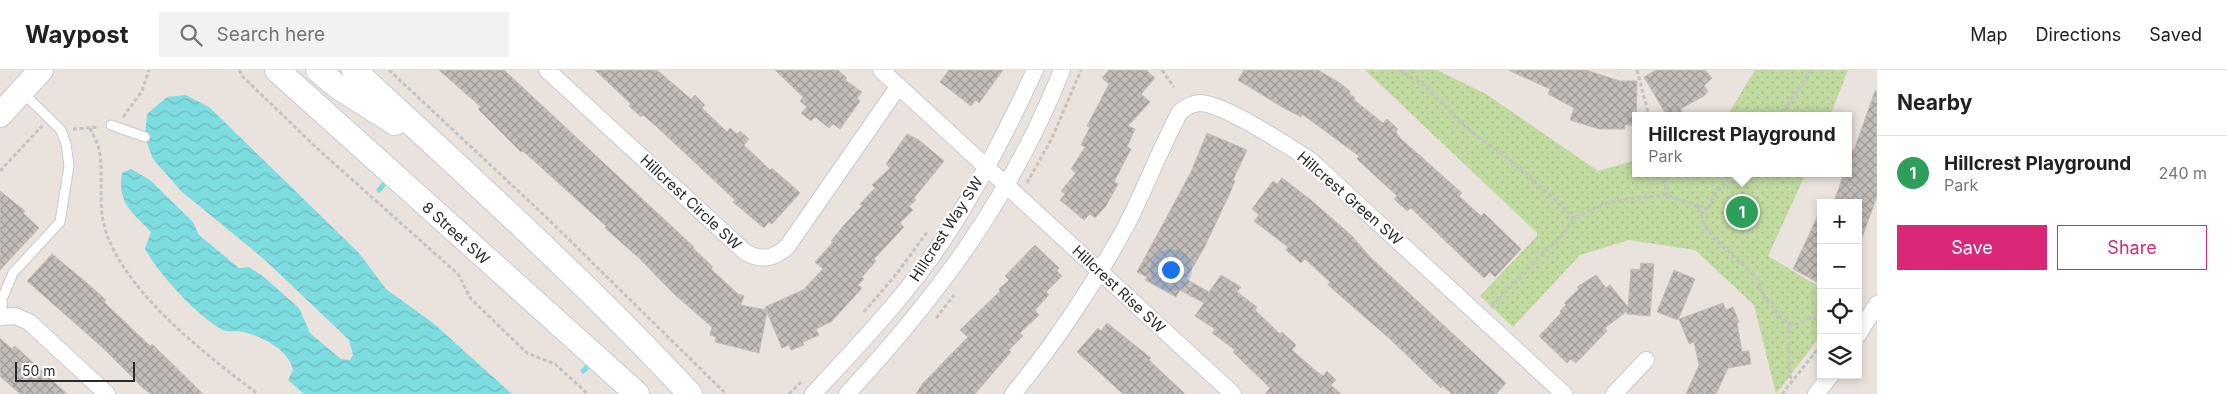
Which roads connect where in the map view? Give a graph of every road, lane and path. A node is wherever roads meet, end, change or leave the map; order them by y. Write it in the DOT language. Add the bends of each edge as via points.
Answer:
graph roads {
  1 [pos="239,70"];
  2 [pos="276,70"];
  3 [pos="318,70"];
  4 [pos="354,70"];
  5 [pos="547,70"];
  6 [pos="881,70"];
  7 [pos="1035,70"];
  8 [pos="1062,70"];
  9 [pos="1162,70"];
  10 [pos="1399,70"];
  11 [pos="1637,70"];
  12 [pos="1811,70"];
  13 [pos="28,80"];
  14 [pos="898,86"];
  15 [pos="1174,87"];
  16 [pos="1648,112"];
  17 [pos="1783,112"];
  18 [pos="0,115"];
  19 [pos="49,119"];
  20 [pos="111,124"];
  21 [pos="90,128"];
  22 [pos="144,137"];
  23 [pos="443,153"];
  24 [pos="986,166"];
  25 [pos="0,172"];
  26 [pos="1664,177"];
  27 [pos="1753,177"];
  28 [pos="1006,184"];
  29 [pos="1667,195"];
  30 [pos="1697,206"];
  31 [pos="1574,218"];
  32 [pos="932,224"];
  33 [pos="1100,271"];
  34 [pos="1877,304"];
  35 [pos="1490,308"];
  36 [pos="1,316"];
  37 [pos="860,317"];
  38 [pos="1817,319"];
  39 [pos="1789,323"];
  40 [pos="1859,334"];
  41 [pos="1817,350"];
  42 [pos="651,352"];
  43 [pos="1646,360"];
  44 [pos="1828,379"];
  45 [pos="803,380"];
  46 [pos="1791,382"];
  47 [pos="107,394"];
  48 [pos="258,394"];
  49 [pos="588,394"];
  50 [pos="637,394"];
  51 [pos="690,394"];
  52 [pos="703,394"];
  53 [pos="789,394"];
  54 [pos="813,394"];
  55 [pos="847,394"];
  56 [pos="1013,394"];
  57 [pos="1233,394"];
  58 [pos="1564,394"];
  59 [pos="1614,394"];
  60 [pos="1782,394"];
  61 [pos="1816,394"];
  1 -- 49 [label="path" via="320,151 458,274 471,299 528,353 555,364"];
  2 -- 50 [label="main road, 8 Street SW"];
  3 -- 23 [label="main road" via="338,87"];
  4 -- 23 [label="main road"];
  5 -- 14 [label="street, Hillcrest Circle SW" via="745,252 757,258 775,256 787,247"];
  6 -- 14 [label="street, Hillcrest Rise SW"];
  7 -- 24 [label="street, Hillcrest Way SW"];
  8 -- 28 [label="street, Hillcrest Way SW"];
  9 -- 15 [label="path"];
  10 -- 31 [label="path" via="1424,85 1465,127 1517,165"];
  11 -- 16 [label="path"];
  12 -- 17 [label="path"];
  13 -- 18 [label="main road"];
  13 -- 19 [label="lane"];
  14 -- 24 [label="street, Hillcrest Rise SW"];
  19 -- 25 [label="path"];
  19 -- 36 [label="lane" via="61,130 69,166 60,222 12,273 2,298"];
  20 -- 22 [label="lane"];
  21 -- 48 [label="path" via="99,147 104,223 110,244 122,265 141,293"];
  23 -- 42 [label="main road"];
  24 -- 28 [label="street, Hillcrest Rise SW"];
  24 -- 54 [label="street, Hillcrest Way SW" via="930,258 869,334"];
  26 -- 29 [label="path"];
  27 -- 30 [label="path" via="1721,186 1708,210"];
  28 -- 33 [label="street, Hillcrest Rise SW"];
  28 -- 55 [label="street, Hillcrest Way SW" via="954,268 896,341"];
  29 -- 30 [label="path"];
  29 -- 31 [label="path" via="1601,205"];
  30 -- 39 [label="path" via="1706,228 1758,279 1761,292 1781,318"];
  31 -- 35 [label="path" via="1562,235"];
  32 -- 37 [label="path"];
  33 -- 56 [label="street, Hillcrest Green SW"];
  33 -- 57 [label="street, Hillcrest Rise SW"];
  33 -- 58 [label="street, Hillcrest Green SW" via="1146,187 1180,112 1200,103 1216,106 1282,141 1310,160"];
  34 -- 40 [label="street"];
  36 -- 47 [label="street" via="16,316 29,322"];
  38 -- 39 [label="path" via="1811,317 1795,324"];
  39 -- 46 [label="path"];
  41 -- 46 [label="path"];
  42 -- 51 [label="main road"];
  42 -- 52 [label="main road"];
  43 -- 59 [label="street"];
  44 -- 61 [label="street"];
  45 -- 53 [label="path"];
  46 -- 60 [label="path"];
}
